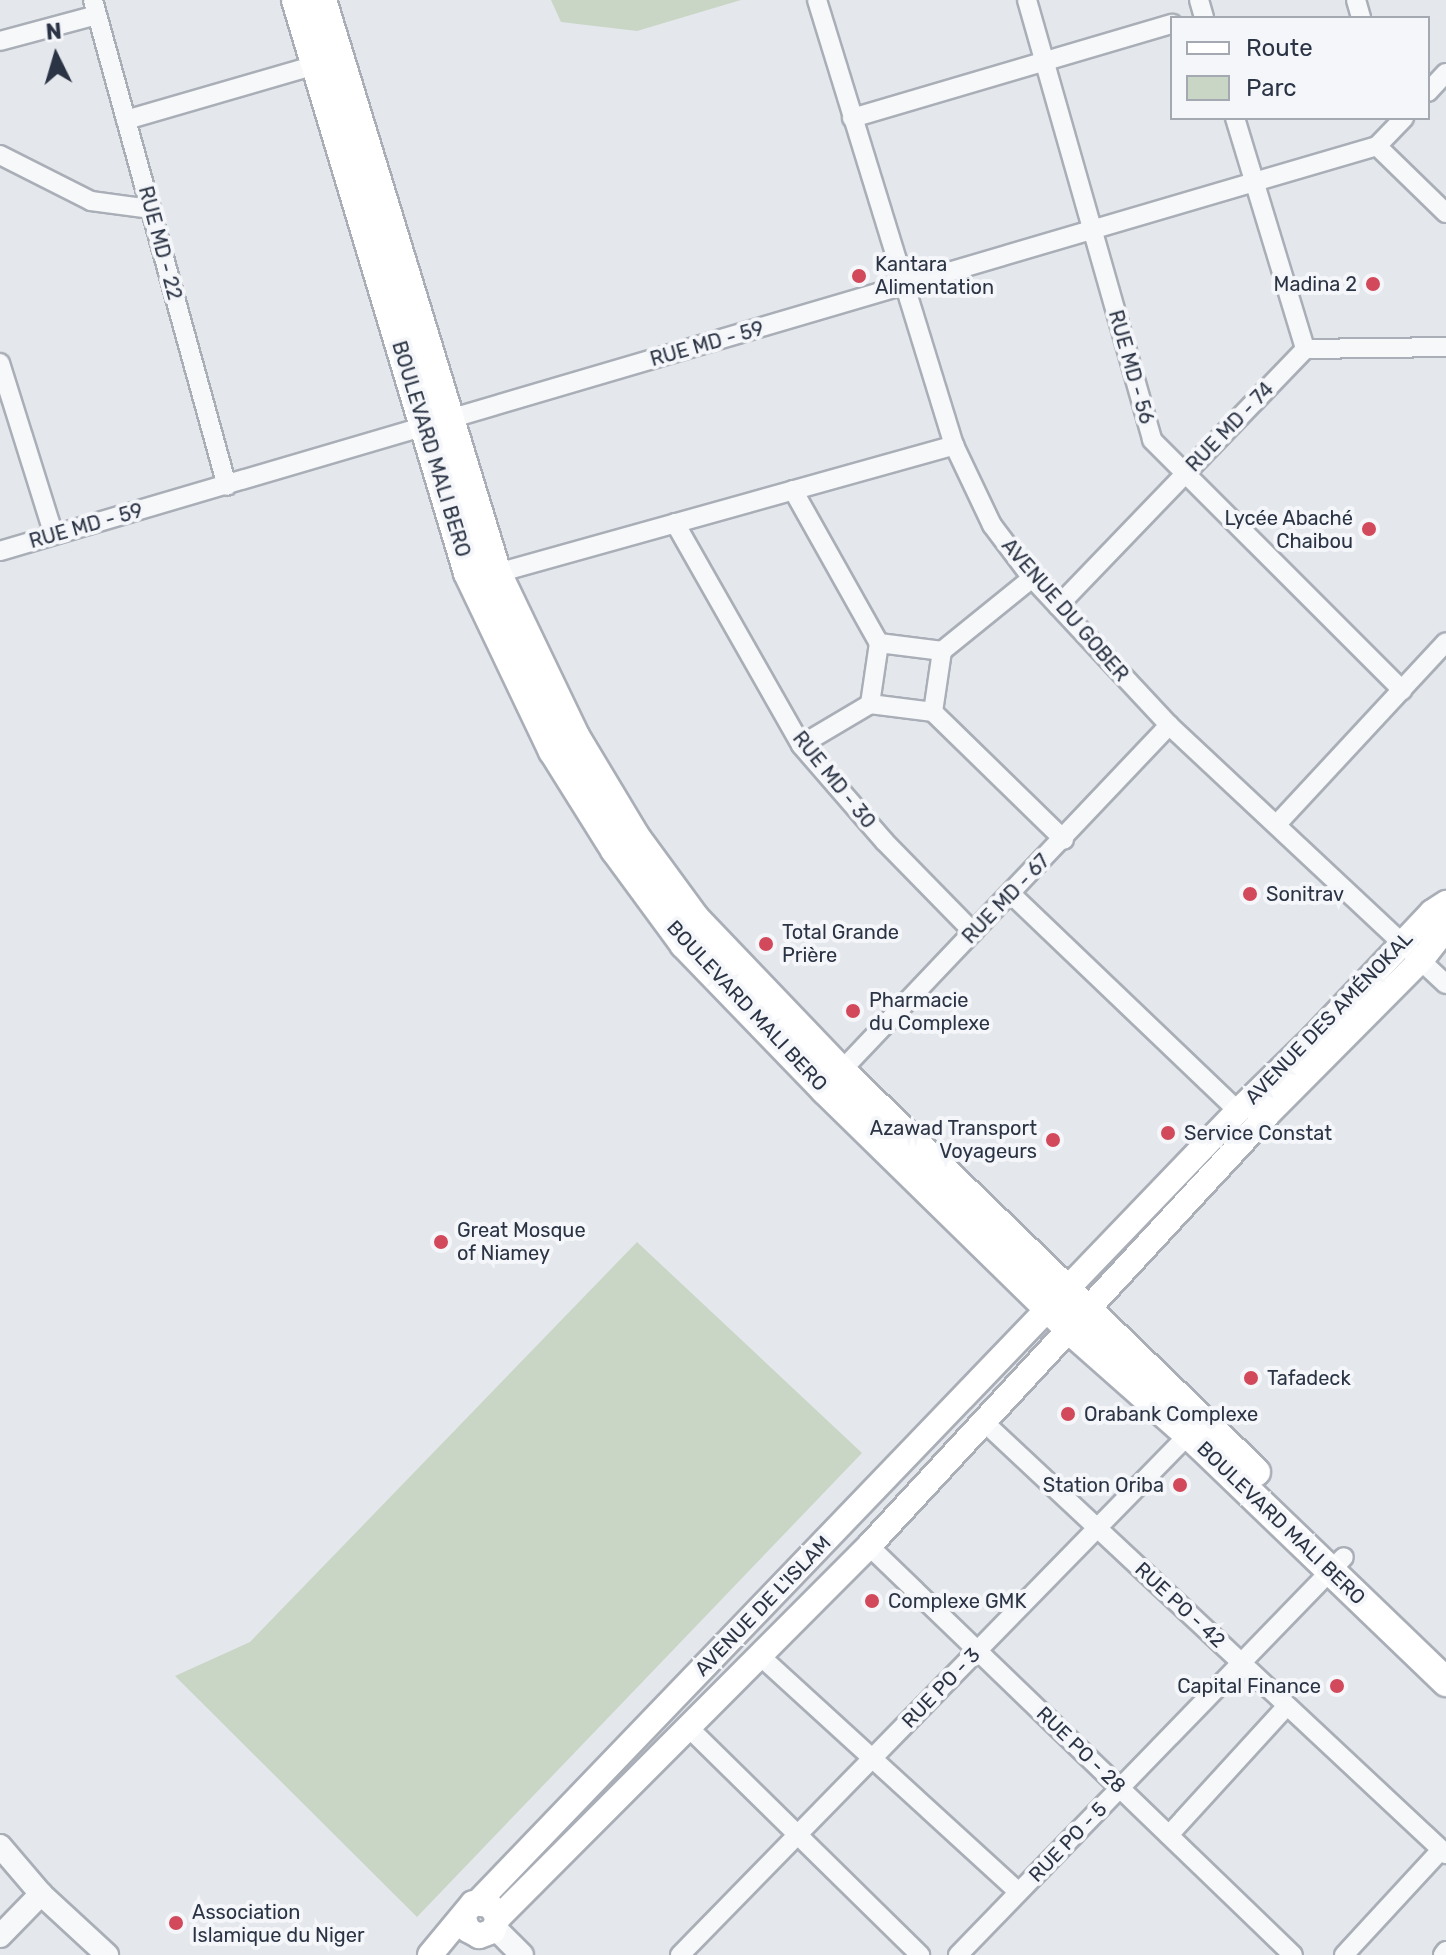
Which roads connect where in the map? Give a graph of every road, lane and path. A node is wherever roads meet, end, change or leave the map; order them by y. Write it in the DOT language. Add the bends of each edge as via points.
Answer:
graph roads {
  1 [pos="296,0"];
  2 [pos="322,0"];
  3 [pos="817,0"];
  4 [pos="1027,0"];
  5 [pos="95,8"];
  6 [pos="1170,25"];
  7 [pos="0,41"];
  8 [pos="1044,61"];
  9 [pos="315,65"];
  10 [pos="1446,73"];
  11 [pos="1430,90"];
  12 [pos="852,118"];
  13 [pos="126,120"];
  14 [pos="1236,120"];
  15 [pos="1402,120"];
  16 [pos="1377,146"];
  17 [pos="0,155"];
  18 [pos="356,158"];
  19 [pos="1254,183"];
  20 [pos="151,209"];
  21 [pos="1446,213"];
  22 [pos="1093,230"];
  23 [pos="903,286"];
  24 [pos="1446,347"];
  25 [pos="1305,349"];
  26 [pos="0,363"];
  27 [pos="437,424"];
  28 [pos="954,445"];
  29 [pos="1185,474"];
  30 [pos="227,486"];
  31 [pos="793,490"];
  32 [pos="675,523"];
  33 [pos="54,535"];
  34 [pos="0,551"];
  35 [pos="497,573"];
  36 [pos="1032,578"];
  37 [pos="1058,606"];
  38 [pos="1446,642"];
  39 [pos="879,643"];
  40 [pos="942,651"];
  41 [pos="1402,690"];
  42 [pos="870,704"];
  43 [pos="933,712"];
  44 [pos="1169,725"];
  45 [pos="801,745"];
  46 [pos="1277,824"];
  47 [pos="1064,840"];
  48 [pos="1011,894"];
  49 [pos="1446,903"];
  50 [pos="1446,928"];
  51 [pos="973,932"];
  52 [pos="1404,941"];
  53 [pos="1422,959"];
  54 [pos="1446,984"];
  55 [pos="788,1033"];
  56 [pos="841,1071"];
  57 [pos="1253,1107"];
  58 [pos="1207,1162"];
  59 [pos="1057,1299"];
  60 [pos="1079,1319"];
  61 [pos="984,1422"];
  62 [pos="1196,1427"];
  63 [pos="1097,1528"];
  64 [pos="869,1546"];
  65 [pos="1337,1564"];
  66 [pos="978,1650"];
  67 [pos="758,1654"];
  68 [pos="1446,1656"];
  69 [pos="1241,1663"];
  70 [pos="1446,1682"];
  71 [pos="1286,1707"];
  72 [pos="687,1726"];
  73 [pos="872,1758"];
  74 [pos="1120,1788"];
  75 [pos="797,1835"];
  76 [pos="1169,1835"];
  77 [pos="0,1846"];
  78 [pos="1444,1852"];
  79 [pos="0,1866"];
  80 [pos="1019,1892"];
  81 [pos="41,1894"];
  82 [pos="471,1910"];
  83 [pos="492,1928"];
  84 [pos="0,1936"];
  85 [pos="107,1955"];
  86 [pos="430,1955"];
  87 [pos="465,1955"];
  88 [pos="522,1955"];
  89 [pos="680,1955"];
  90 [pos="920,1955"];
  91 [pos="958,1955"];
  92 [pos="1293,1955"];
  93 [pos="1344,1955"];
  1 -- 9 [label="main road, BOULEVARD MALI BERO"];
  2 -- 18 [label="main road, BOULEVARD MALI BERO"];
  3 -- 12 [label="street, AVENUE DU GOBER"];
  4 -- 8 [label="street, RUE MD - 56"];
  5 -- 7 [label="street"];
  5 -- 13 [label="street, RUE MD - 22"];
  6 -- 8 [label="street"];
  8 -- 12 [label="street"];
  8 -- 22 [label="street, RUE MD - 56"];
  9 -- 13 [label="street"];
  9 -- 18 [label="main road, BOULEVARD MALI BERO"];
  10 -- 11 [label="street"];
  12 -- 23 [label="street, AVENUE DU GOBER"];
  13 -- 20 [label="street, RUE MD - 22"];
  14 -- 19 [label="street"];
  15 -- 16 [label="street, RUE MD - 59"];
  16 -- 19 [label="street, RUE MD - 59"];
  16 -- 21 [label="street"];
  17 -- 20 [label="street" via="91,201"];
  18 -- 27 [label="main road, BOULEVARD MALI BERO"];
  19 -- 22 [label="street, RUE MD - 59"];
  19 -- 25 [label="street"];
  20 -- 30 [label="street, RUE MD - 22"];
  22 -- 23 [label="street, RUE MD - 59"];
  22 -- 29 [label="street, RUE MD - 56" via="1152,440"];
  23 -- 27 [label="street, RUE MD - 59"];
  23 -- 28 [label="street, AVENUE DU GOBER"];
  24 -- 25 [label="street"];
  25 -- 29 [label="street, RUE MD - 74"];
  26 -- 33 [label="street"];
  27 -- 30 [label="street, RUE MD - 59"];
  27 -- 35 [label="main road, BOULEVARD MALI BERO"];
  27 -- 55 [label="main road, BOULEVARD MALI BERO" via="468,573 553,751 615,850 684,944"];
  28 -- 31 [label="street"];
  28 -- 36 [label="street, AVENUE DU GOBER" via="992,525"];
  29 -- 37 [label="street, RUE MD - 74"];
  29 -- 41 [label="street, RUE MD - 56"];
  30 -- 33 [label="street, RUE MD - 59"];
  31 -- 32 [label="street"];
  31 -- 39 [label="street"];
  32 -- 35 [label="street"];
  32 -- 45 [label="street, RUE MD - 30"];
  33 -- 34 [label="street, RUE MD - 59"];
  35 -- 55 [label="main road, BOULEVARD MALI BERO" via="575,736 635,836"];
  36 -- 37 [label="street, AVENUE DU GOBER"];
  36 -- 40 [label="street"];
  37 -- 44 [label="street, AVENUE DU GOBER"];
  38 -- 41 [label="street"];
  39 -- 40 [label="street"];
  39 -- 42 [label="street"];
  40 -- 43 [label="street"];
  41 -- 46 [label="street"];
  42 -- 43 [label="street"];
  42 -- 45 [label="street"];
  43 -- 47 [label="street"];
  44 -- 46 [label="street, AVENUE DU GOBER"];
  44 -- 47 [label="street, RUE MD - 67"];
  45 -- 51 [label="street, RUE MD - 30"];
  46 -- 52 [label="street, AVENUE DU GOBER"];
  47 -- 48 [label="street, RUE MD - 67"];
  48 -- 51 [label="street, RUE MD - 67"];
  48 -- 57 [label="street"];
  49 -- 52 [label="main road, AVENUE DES AMÉNOKAL"];
  50 -- 53 [label="main road, AVENUE DES AMÉNOKAL"];
  51 -- 56 [label="street, RUE MD - 67"];
  52 -- 53 [label="street, AVENUE DU GOBER"];
  52 -- 57 [label="main road, AVENUE DES AMÉNOKAL"];
  53 -- 54 [label="street, AVENUE DU GOBER"];
  53 -- 57 [label="main road, AVENUE DES AMÉNOKAL"];
  55 -- 56 [label="main road, BOULEVARD MALI BERO"];
  55 -- 59 [label="main road, BOULEVARD MALI BERO"];
  56 -- 59 [label="main road, BOULEVARD MALI BERO"];
  57 -- 58 [label="main road, AVENUE DES AMÉNOKAL"];
  58 -- 59 [label="main road, AVENUE DES AMÉNOKAL"];
  58 -- 60 [label="main road, AVENUE DES AMÉNOKAL"];
  59 -- 60 [label="main road, BOULEVARD MALI BERO"];
  59 -- 82 [label="main road, AVENUE DE L'ISLAM"];
  60 -- 61 [label="main road, AVENUE DE L'ISLAM"];
  60 -- 62 [label="main road, BOULEVARD MALI BERO"];
  61 -- 63 [label="street, RUE PO - 42"];
  61 -- 64 [label="main road, AVENUE DE L'ISLAM"];
  62 -- 63 [label="street, RUE PO - 3"];
  62 -- 65 [label="main road, BOULEVARD MALI BERO"];
  63 -- 66 [label="street, RUE PO - 3"];
  63 -- 69 [label="street, RUE PO - 42"];
  64 -- 66 [label="street, RUE PO - 28"];
  64 -- 67 [label="main road, AVENUE DE L'ISLAM"];
  65 -- 68 [label="main road, BOULEVARD MALI BERO"];
  65 -- 69 [label="street, RUE PO - 5"];
  65 -- 70 [label="main road, BOULEVARD MALI BERO"];
  66 -- 73 [label="street, RUE PO - 3"];
  66 -- 74 [label="street, RUE PO - 28"];
  67 -- 72 [label="main road, AVENUE DE L'ISLAM"];
  67 -- 73 [label="street"];
  69 -- 71 [label="street, RUE PO - 42"];
  69 -- 74 [label="street, RUE PO - 5"];
  71 -- 76 [label="street"];
  71 -- 78 [label="street, RUE PO - 42"];
  72 -- 75 [label="street"];
  72 -- 83 [label="main road, AVENUE DE L'ISLAM"];
  73 -- 75 [label="street, RUE PO - 3"];
  73 -- 80 [label="street"];
  74 -- 76 [label="street, RUE PO - 28"];
  74 -- 80 [label="street, RUE PO - 5"];
  75 -- 89 [label="street, RUE PO - 3"];
  75 -- 90 [label="street"];
  76 -- 92 [label="street, RUE PO - 28"];
  77 -- 81 [label="street"];
  78 -- 93 [label="street"];
  79 -- 81 [label="street"];
  80 -- 91 [label="street, RUE PO - 5"];
  81 -- 84 [label="street"];
  81 -- 85 [label="street"];
  82 -- 83 [label="main road" via="468,1930"];
  82 -- 86 [label="main road, AVENUE DE L'ISLAM"];
  83 -- 87 [label="main road, AVENUE DE L'ISLAM"];
  83 -- 88 [label="street"];
}
